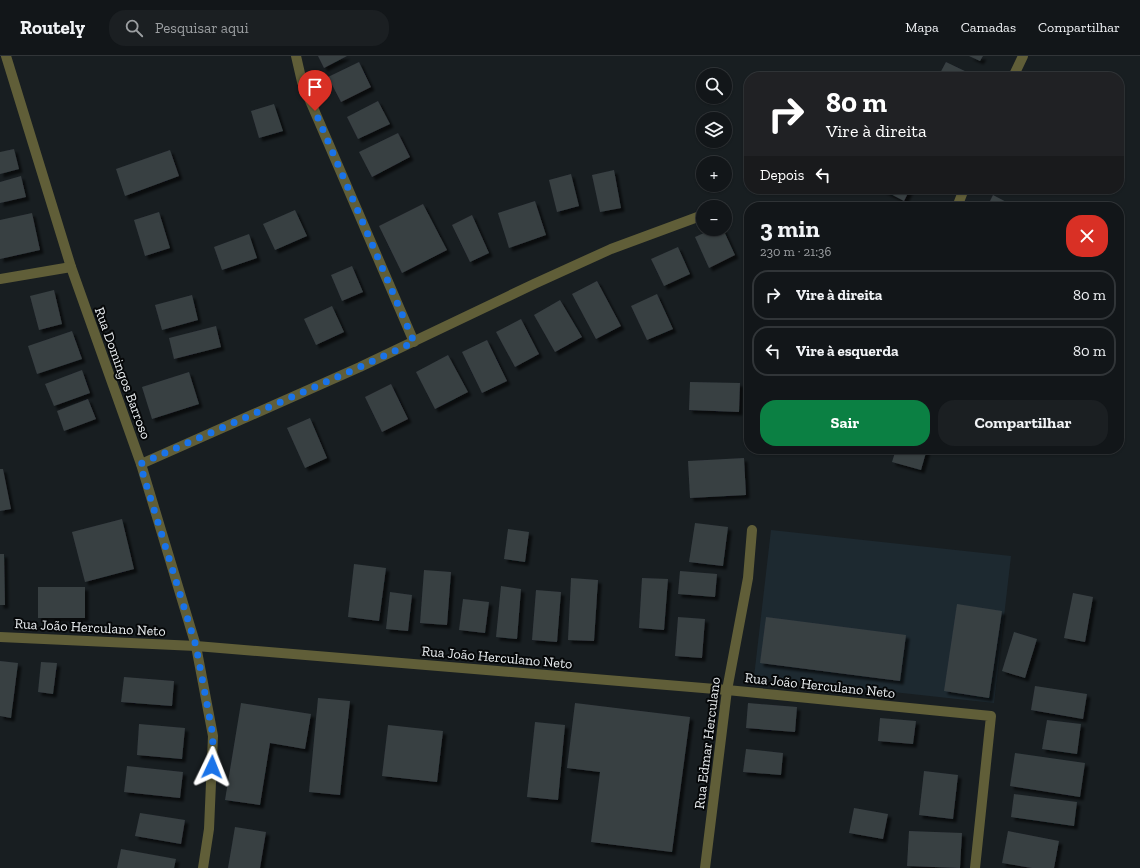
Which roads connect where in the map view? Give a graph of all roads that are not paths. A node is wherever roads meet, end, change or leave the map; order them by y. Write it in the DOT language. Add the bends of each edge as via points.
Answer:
graph roads {
  1 [pos="6,56"];
  2 [pos="296,56"];
  3 [pos="1023,56"];
  4 [pos="1015,72"];
  5 [pos="696,218"];
  6 [pos="71,267"];
  7 [pos="0,280"];
  8 [pos="414,342"];
  9 [pos="140,464"];
  10 [pos="752,530"];
  11 [pos="0,637"];
  12 [pos="196,646"];
  13 [pos="727,690"];
  14 [pos="203,868"];
  15 [pos="705,868"];
  16 [pos="975,868"];
  1 -- 6 [label="street, Rua Domingos Barroso"];
  2 -- 8 [label="street" via="302,82"];
  3 -- 4 [label="street"];
  5 -- 8 [label="street" via="611,249"];
  6 -- 7 [label="street"];
  6 -- 9 [label="street, Rua Domingos Barroso"];
  8 -- 9 [label="street"];
  9 -- 12 [label="street, Rua Domingos Barroso"];
  10 -- 13 [label="street, Rua Edmar Herculano" via="748,578"];
  11 -- 12 [label="street, Rua João Herculano Neto"];
  12 -- 13 [label="street, Rua João Herculano Neto"];
  12 -- 14 [label="street, Rua Domingos Barroso" via="213,736 209,829"];
  13 -- 15 [label="street, Rua Edmar Herculano"];
  13 -- 16 [label="street, Rua João Herculano Neto" via="991,716"];
}
